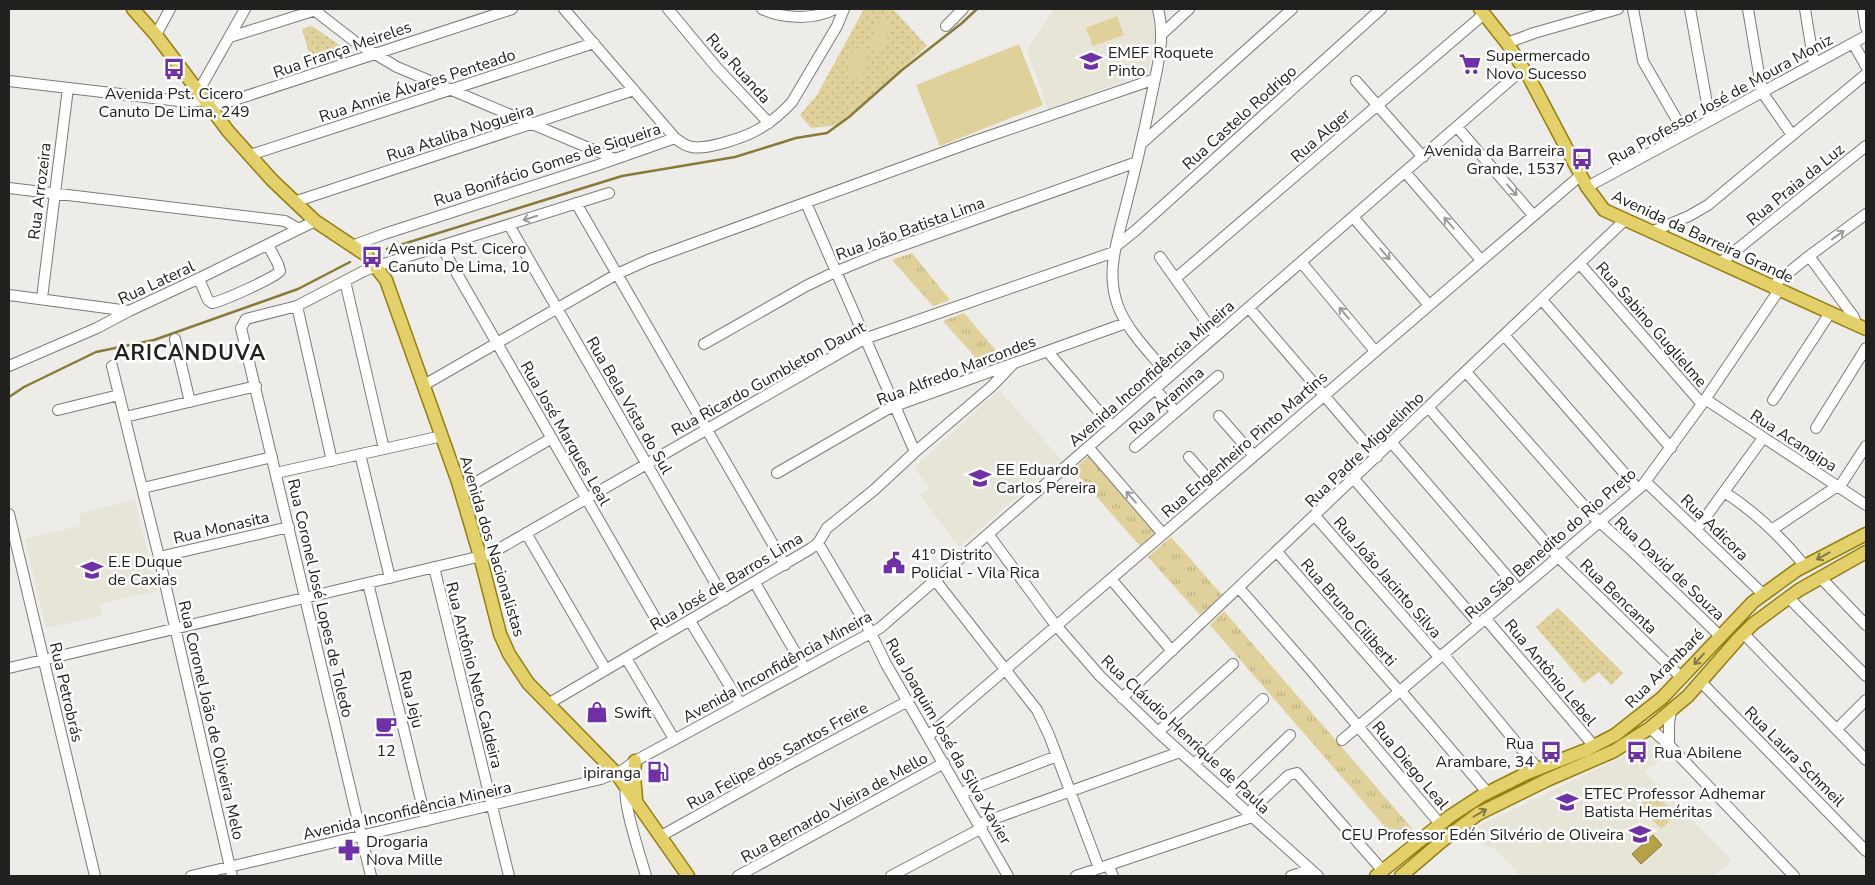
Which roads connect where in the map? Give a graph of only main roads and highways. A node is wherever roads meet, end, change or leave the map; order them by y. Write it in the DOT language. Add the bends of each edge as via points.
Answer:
graph roads {
  1 [pos="134,9"];
  2 [pos="1482,11"];
  3 [pos="1861,327"];
  4 [pos="1866,534"];
  5 [pos="1866,552"];
  6 [pos="635,761"];
  7 [pos="1523,775"];
  8 [pos="1513,796"];
  9 [pos="636,802"];
  10 [pos="1379,874"];
  11 [pos="688,876"];
  12 [pos="1401,876"];
  1 -- 9 [label="main road, Avenida dos Nacionalistas" via="250,155 315,221 366,255 386,280 442,436 480,556 500,634 509,654 528,683 616,773"];
  2 -- 3 [label="main road, Avenida da Barreira Grande" via="1524,70 1581,175 1604,210"];
  4 -- 7 [label="main road, Rua Arambaré, one-way" via="1805,566 1753,602 1656,704 1615,735"];
  5 -- 8 [label="main road, Rua Arambaré" via="1788,597 1744,634 1701,682 1650,728 1614,751"];
  6 -- 9 [label="main road"];
  7 -- 8 [label="main road" via="1524,782"];
  7 -- 10 [label="main road, Rua Arambaré" via="1487,792 1440,824"];
  12 -- 8 [label="main road, Rua Arambaré, one-way" via="1472,818"];
  9 -- 11 [label="main road, Avenida dos Nacionalistas"];
}
